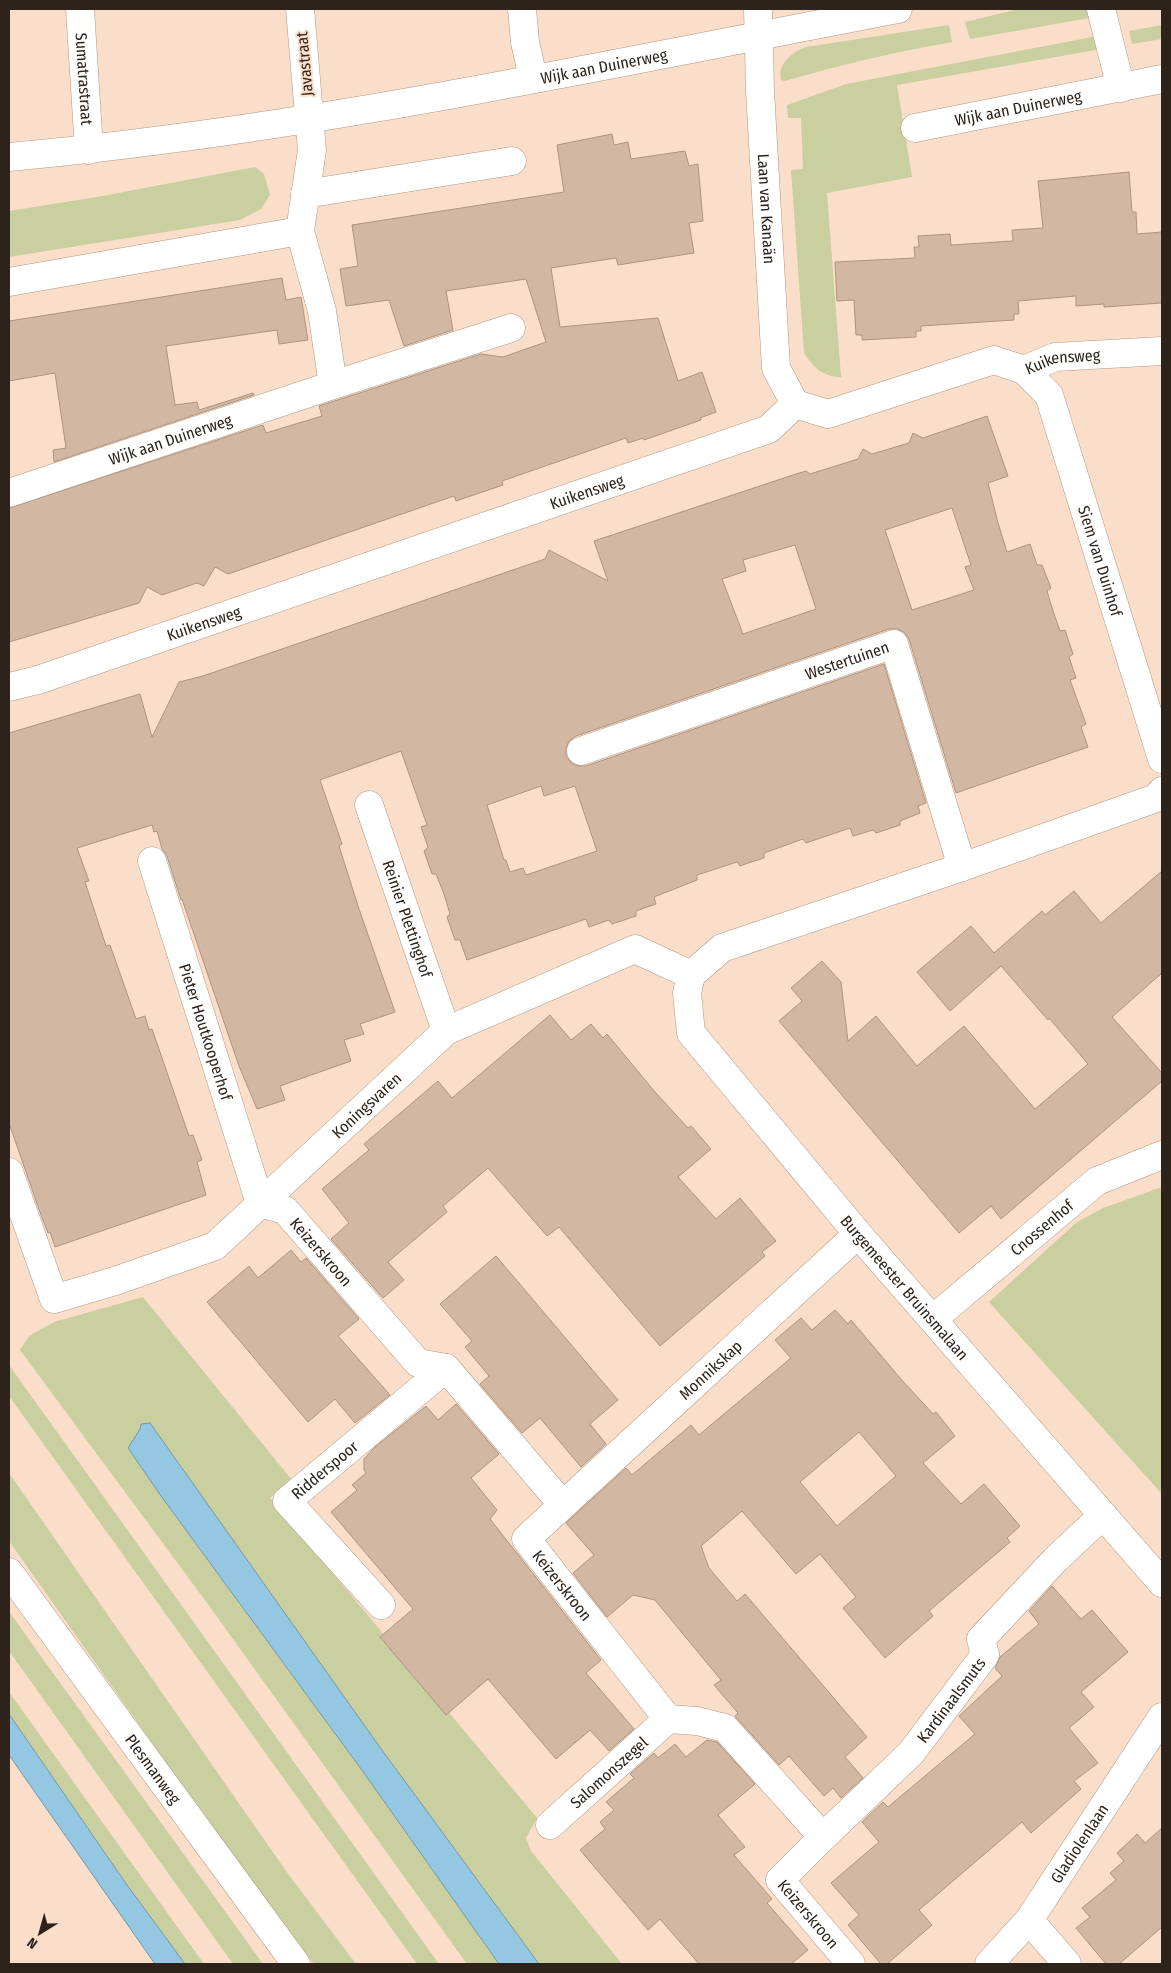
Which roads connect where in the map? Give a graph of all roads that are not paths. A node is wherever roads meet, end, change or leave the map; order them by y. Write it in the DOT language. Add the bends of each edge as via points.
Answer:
graph roads {
  1 [pos="80,9"];
  2 [pos="300,9"];
  3 [pos="522,9"];
  4 [pos="898,9"];
  5 [pos="1101,9"];
  6 [pos="759,22"];
  7 [pos="533,78"];
  8 [pos="1162,80"];
  9 [pos="1121,88"];
  10 [pos="310,118"];
  11 [pos="916,128"];
  12 [pos="89,150"];
  13 [pos="9,157"];
  14 [pos="512,161"];
  15 [pos="305,194"];
  16 [pos="300,231"];
  17 [pos="9,282"];
  18 [pos="512,328"];
  19 [pos="1162,351"];
  20 [pos="1024,370"];
  21 [pos="333,385"];
  22 [pos="794,404"];
  23 [pos="9,493"];
  24 [pos="9,688"];
  25 [pos="581,751"];
  26 [pos="1162,759"];
  27 [pos="1162,791"];
  28 [pos="369,805"];
  29 [pos="152,861"];
  30 [pos="962,867"];
  31 [pos="691,975"];
  32 [pos="446,1031"];
  33 [pos="1162,1155"];
  34 [pos="9,1172"];
  35 [pos="260,1203"];
  36 [pos="858,1234"];
  37 [pos="933,1319"];
  38 [pos="446,1368"];
  39 [pos="563,1505"];
  40 [pos="1103,1515"];
  41 [pos="9,1572"];
  42 [pos="1162,1583"];
  43 [pos="381,1605"];
  44 [pos="1162,1717"];
  45 [pos="668,1719"];
  46 [pos="550,1825"];
  47 [pos="823,1837"];
  48 [pos="1029,1920"];
  49 [pos="296,1964"];
  50 [pos="851,1964"];
  51 [pos="988,1964"];
  52 [pos="1067,1964"];
  1 -- 12 [label="street, Sumatrastraat"];
  2 -- 10 [label="street, Javastraat"];
  3 -- 7 [label="street" via="524,42"];
  4 -- 6 [label="street, Wijk aan Duinerweg"];
  5 -- 9 [label="street"];
  6 -- 7 [label="street, Wijk aan Duinerweg"];
  6 -- 22 [label="street, Laan van Kanaän" via="776,368"];
  7 -- 10 [label="street, Wijk aan Duinerweg"];
  8 -- 9 [label="street, Wijk aan Duinerweg"];
  9 -- 11 [label="street, Wijk aan Duinerweg"];
  10 -- 12 [label="street, Wijk aan Duinerweg"];
  10 -- 15 [label="street" via="312,150"];
  12 -- 13 [label="street, Wijk aan Duinerweg"];
  14 -- 15 [label="street"];
  15 -- 16 [label="street"];
  16 -- 17 [label="street"];
  16 -- 21 [label="street" via="322,311"];
  18 -- 21 [label="street, Wijk aan Duinerweg"];
  19 -- 20 [label="street, Kuikensweg" via="1056,357"];
  20 -- 22 [label="street, Kuikensweg" via="994,360 828,414"];
  20 -- 26 [label="street, Siem van Duinhof" via="1049,395"];
  21 -- 23 [label="street, Wijk aan Duinerweg"];
  22 -- 24 [label="street, Kuikensweg" via="769,429"];
  25 -- 30 [label="street, Westertuinen" via="894,644"];
  27 -- 30 [label="street" via="1156,798"];
  28 -- 32 [label="street, Reinier Plettinghof"];
  29 -- 35 [label="street, Pieter Houtkooperhof"];
  30 -- 31 [label="street" via="722,948"];
  31 -- 32 [label="street, Koningsvaren" via="635,949"];
  31 -- 36 [label="street, Burgemeester Bruinsmalaan" via="687,992 691,1033"];
  32 -- 35 [label="street, Koningsvaren"];
  33 -- 37 [label="street, Cnossenhof" via="1097,1181"];
  34 -- 35 [label="street, Koningsvaren" via="54,1299 215,1246"];
  35 -- 38 [label="street, Keizerskroon" via="284,1210 418,1363"];
  36 -- 37 [label="street, Burgemeester Bruinsmalaan"];
  36 -- 39 [label="street, Monnikskap"];
  37 -- 40 [label="street, Burgemeester Bruinsmalaan"];
  38 -- 39 [label="street"];
  38 -- 43 [label="street, Ridderspoor" via="287,1501"];
  39 -- 45 [label="street, Keizerskroon" via="526,1539"];
  40 -- 42 [label="street, Burgemeester Bruinsmalaan"];
  40 -- 47 [label="street, Kardinaalsmuts" via="1055,1560 981,1639 985,1655 911,1753"];
  41 -- 49 [label="street, Plesmanweg"];
  44 -- 48 [label="street, Gladiolenlaan"];
  45 -- 46 [label="street, Salomonszegel"];
  45 -- 47 [label="street" via="726,1728"];
  47 -- 50 [label="street, Keizerskroon" via="780,1880"];
  48 -- 51 [label="street, Gladiolenlaan"];
  48 -- 52 [label="street"];
}
